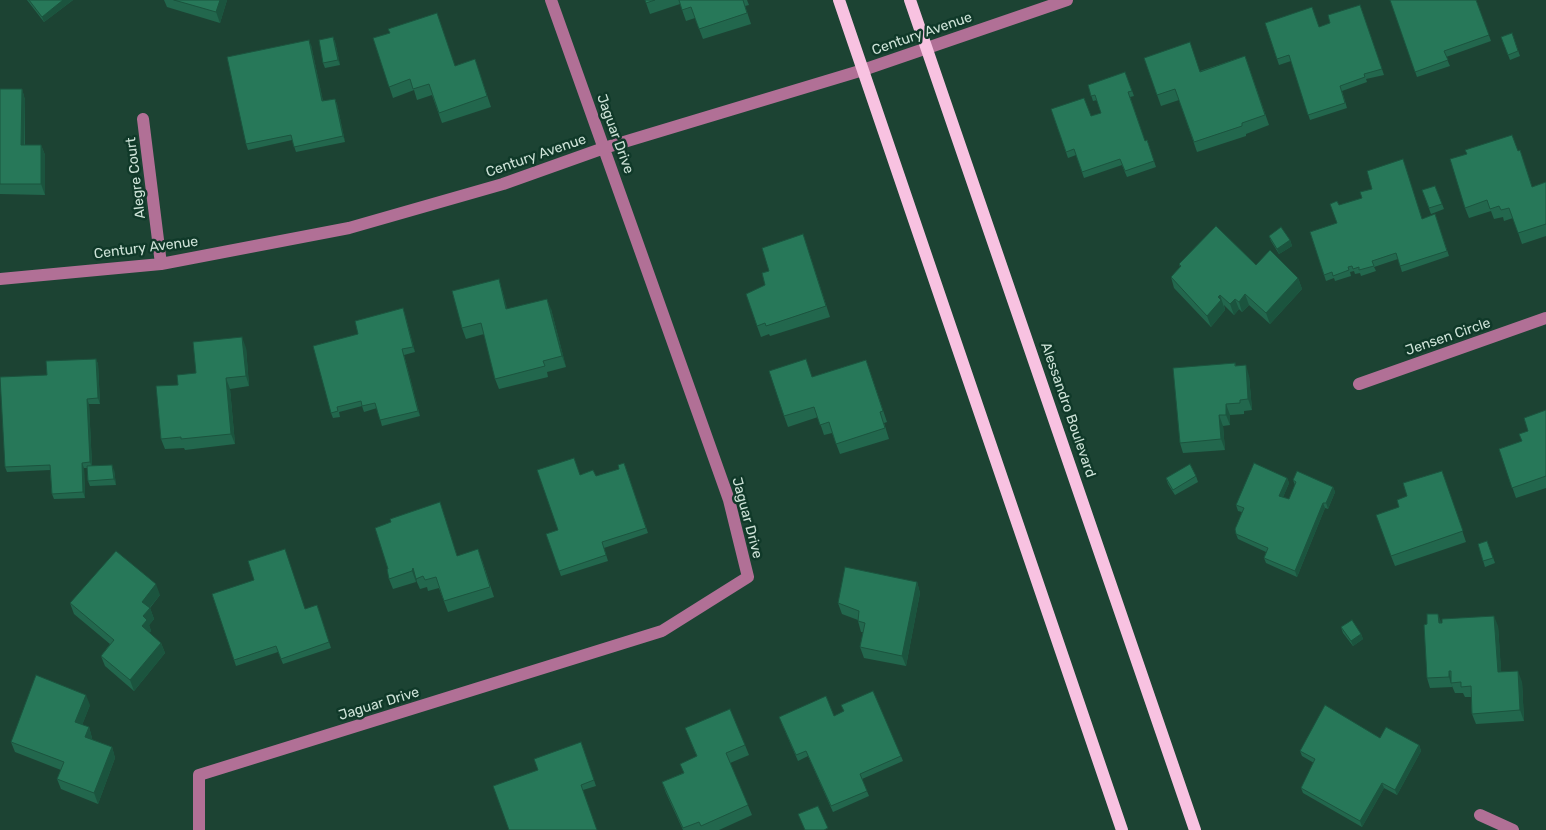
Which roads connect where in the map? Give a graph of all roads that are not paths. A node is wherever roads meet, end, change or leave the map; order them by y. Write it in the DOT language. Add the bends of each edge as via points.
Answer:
graph roads {
  1 [pos="550,0"];
  2 [pos="839,0"];
  3 [pos="910,0"];
  4 [pos="1067,0"];
  5 [pos="926,49"];
  6 [pos="863,70"];
  7 [pos="144,119"];
  8 [pos="604,148"];
  9 [pos="161,264"];
  10 [pos="0,279"];
  11 [pos="1546,318"];
  12 [pos="1359,384"];
  13 [pos="1480,815"];
  14 [pos="199,830"];
  15 [pos="1122,830"];
  16 [pos="1195,830"];
  17 [pos="1513,830"];
  1 -- 8 [label="street, Jaguar Drive"];
  2 -- 6 [label="main road"];
  3 -- 5 [label="main road, Alessandro Boulevard"];
  4 -- 5 [label="street, Century Avenue"];
  5 -- 6 [label="street, Century Avenue"];
  5 -- 16 [label="main road, Alessandro Boulevard"];
  6 -- 8 [label="street, Century Avenue"];
  6 -- 15 [label="main road"];
  7 -- 9 [label="street, Alegre Court"];
  8 -- 9 [label="street, Century Avenue" via="503,184 349,228"];
  8 -- 14 [label="street, Jaguar Drive" via="729,500 748,577 662,632 199,775"];
  9 -- 10 [label="street, Century Avenue"];
  11 -- 12 [label="street, Jensen Circle"];
  13 -- 17 [label="street"];
}
